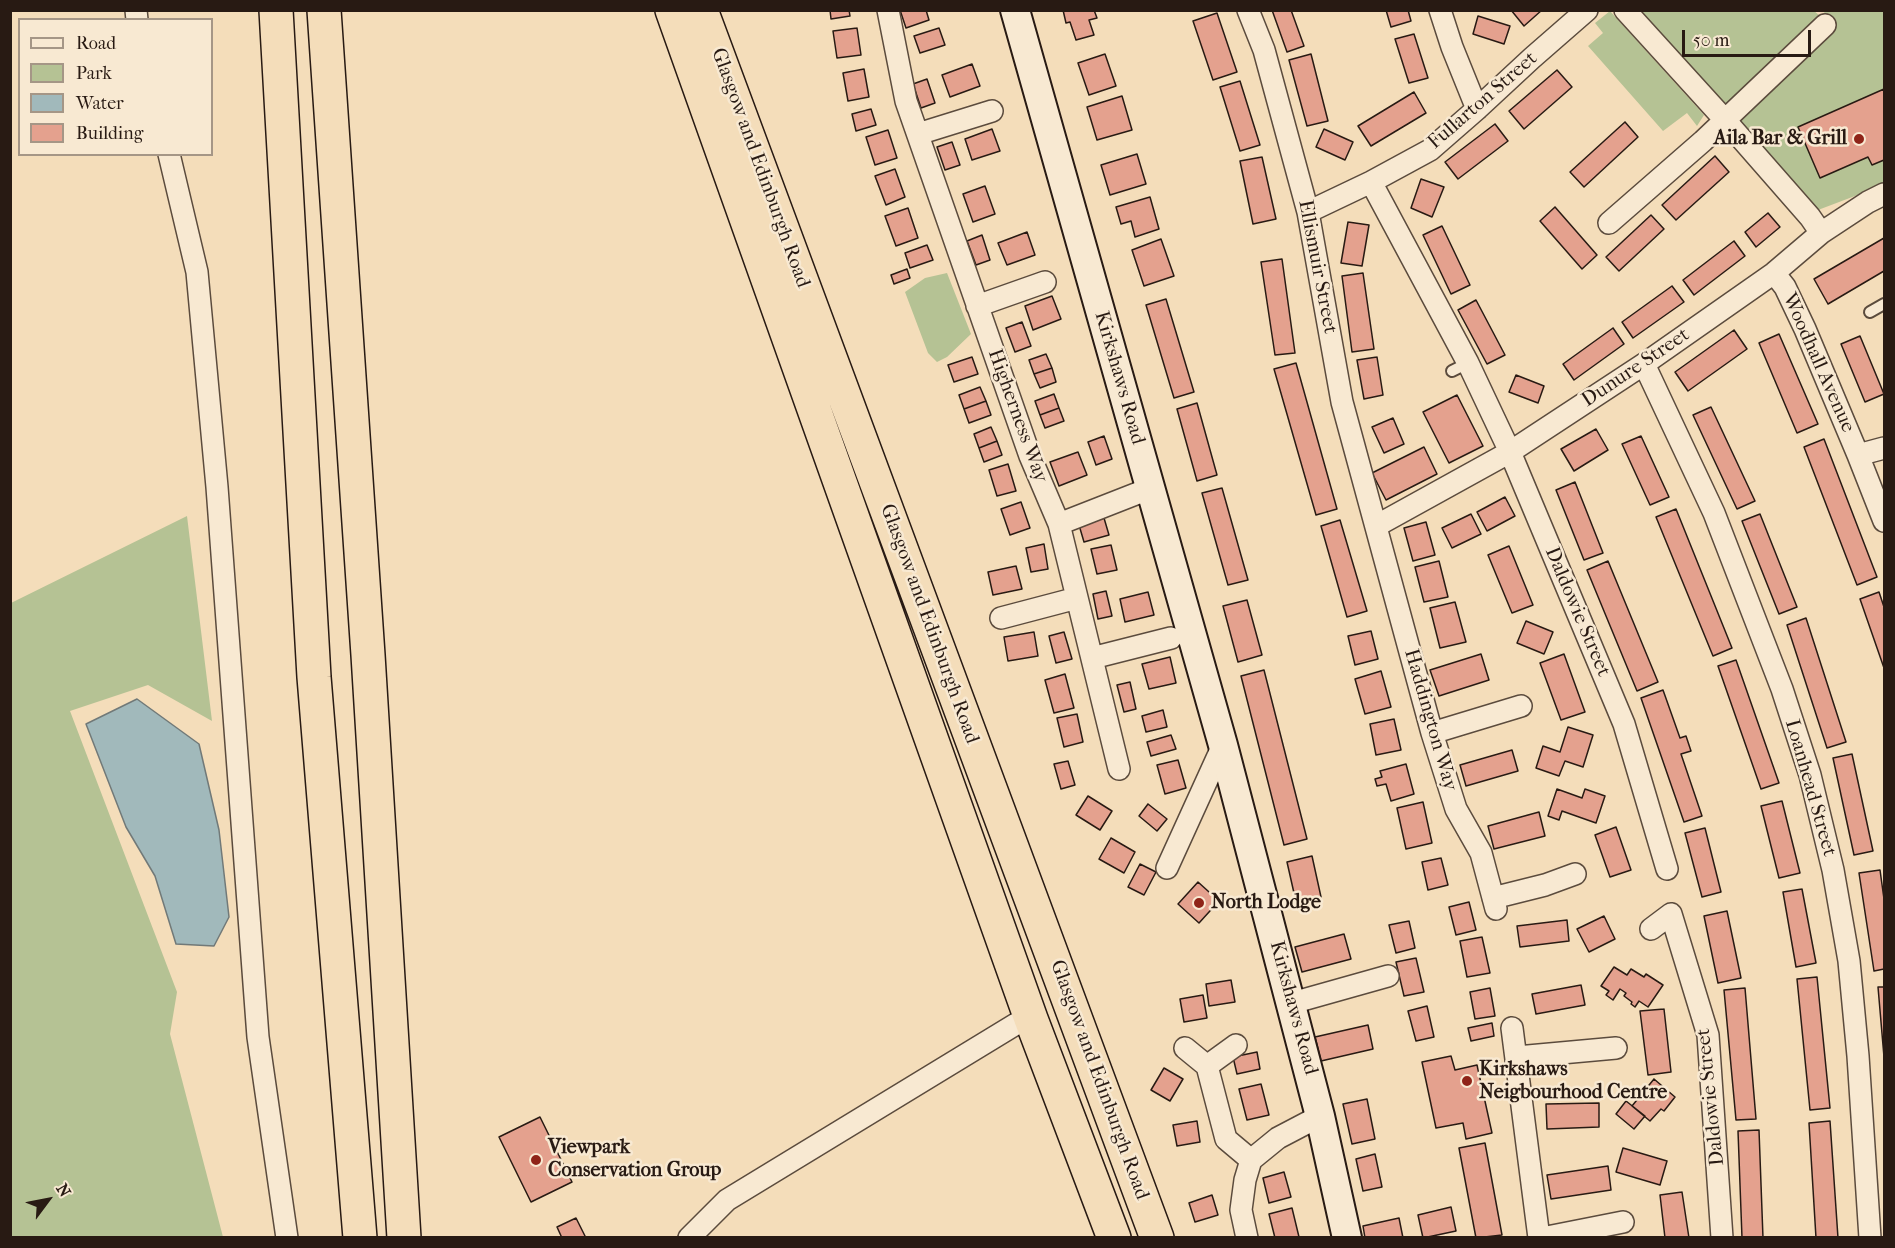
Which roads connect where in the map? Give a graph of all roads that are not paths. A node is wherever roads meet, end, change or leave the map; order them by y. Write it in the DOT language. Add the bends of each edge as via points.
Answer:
graph roads {
  1 [pos="276,10"];
  2 [pos="324,10"];
  3 [pos="672,10"];
  4 [pos="701,10"];
  5 [pos="888,10"];
  6 [pos="1015,10"];
  7 [pos="1248,10"];
  8 [pos="1440,10"];
  9 [pos="1587,10"];
  10 [pos="1625,10"];
  11 [pos="1824,25"];
  12 [pos="1477,109"];
  13 [pos="992,111"];
  14 [pos="1725,120"];
  15 [pos="918,134"];
  16 [pos="169,156"];
  17 [pos="1371,182"];
  18 [pos="1884,194"];
  19 [pos="1308,212"];
  20 [pos="1609,223"];
  21 [pos="1821,233"];
  22 [pos="1774,273"];
  23 [pos="1045,282"];
  24 [pos="1884,304"];
  25 [pos="977,306"];
  26 [pos="1870,312"];
  27 [pos="1644,364"];
  28 [pos="1884,448"];
  29 [pos="1510,452"];
  30 [pos="1858,454"];
  31 [pos="1151,488"];
  32 [pos="1884,521"];
  33 [pos="1059,524"];
  34 [pos="1376,526"];
  35 [pos="1077,598"];
  36 [pos="1001,618"];
  37 [pos="1171,638"];
  38 [pos="1092,658"];
  39 [pos="1521,706"];
  40 [pos="1432,733"];
  41 [pos="1223,745"];
  42 [pos="1119,769"];
  43 [pos="1167,868"];
  44 [pos="1667,869"];
  45 [pos="1575,874"];
  46 [pos="1651,929"];
  47 [pos="1388,976"];
  48 [pos="1292,1003"];
  49 [pos="1031,1019"];
  50 [pos="1512,1028"];
  51 [pos="1236,1045"];
  52 [pos="1185,1048"];
  53 [pos="1616,1048"];
  54 [pos="1517,1057"];
  55 [pos="1207,1066"];
  56 [pos="1320,1116"];
  57 [pos="1251,1160"];
  58 [pos="1623,1222"];
  59 [pos="287,1238"];
  60 [pos="360,1238"];
  61 [pos="404,1238"];
  62 [pos="688,1238"];
  63 [pos="1114,1238"];
  64 [pos="1158,1238"];
  65 [pos="1247,1238"];
  66 [pos="1347,1238"];
  67 [pos="1540,1238"];
  68 [pos="1722,1238"];
  69 [pos="1870,1238"];
  1 -- 60 [label="highway" via="314,677"];
  2 -- 61 [label="highway"];
  3 -- 49 [label="highway, Glasgow and Edinburgh Road"];
  4 -- 64 [label="highway, Glasgow and Edinburgh Road"];
  5 -- 15 [label="street, Higherness Way" via="906,101"];
  6 -- 31 [label="street, Kirkshaws Road"];
  7 -- 19 [label="street, Ellismuir Street" via="1264,50"];
  8 -- 12 [label="street"];
  9 -- 12 [label="street, Fullarton Street"];
  10 -- 14 [label="street"];
  11 -- 14 [label="street" via="1773,80"];
  12 -- 17 [label="street, Fullarton Street" via="1430,150"];
  13 -- 15 [label="street"];
  14 -- 20 [label="street"];
  14 -- 21 [label="street"];
  15 -- 25 [label="street, Higherness Way"];
  16 -- 59 [label="street" via="197,272 258,1037"];
  17 -- 19 [label="street, Fullarton Street"];
  17 -- 29 [label="street, Daldowie Street" via="1460,367"];
  18 -- 21 [label="street, Dunure Street"];
  19 -- 34 [label="street, Ellismuir Street" via="1342,402"];
  21 -- 22 [label="street, Dunure Street"];
  22 -- 27 [label="street, Dunure Street"];
  22 -- 30 [label="street, Woodhall Avenue" via="1805,329"];
  23 -- 25 [label="street"];
  24 -- 26 [label="lane"];
  25 -- 33 [label="street, Higherness Way" via="1030,456"];
  27 -- 29 [label="street, Dunure Street"];
  27 -- 69 [label="street, Loanhead Street" via="1714,513 1782,689 1810,775 1833,870 1849,961"];
  28 -- 30 [label="street, Woodhall Avenue"];
  29 -- 34 [label="street, Dunure Street"];
  29 -- 44 [label="street, Daldowie Street" via="1624,724"];
  30 -- 32 [label="street, Woodhall Avenue"];
  31 -- 33 [label="street"];
  31 -- 41 [label="street, Kirkshaws Road"];
  33 -- 35 [label="street, Higherness Way"];
  34 -- 40 [label="street, Haddington Way"];
  35 -- 36 [label="street"];
  35 -- 38 [label="street, Higherness Way"];
  37 -- 38 [label="street"];
  38 -- 42 [label="street, Higherness Way"];
  39 -- 40 [label="street"];
  40 -- 45 [label="street, Haddington Way" via="1456,809 1480,853 1494,904"];
  41 -- 43 [label="street"];
  41 -- 48 [label="street, Kirkshaws Road"];
  46 -- 68 [label="street, Daldowie Street" via="1671,914 1708,1035"];
  47 -- 48 [label="street"];
  48 -- 56 [label="street, Kirkshaws Road"];
  49 -- 62 [label="street" via="1016,1024 727,1200"];
  49 -- 63 [label="highway, Glasgow and Edinburgh Road"];
  50 -- 54 [label="street"];
  51 -- 55 [label="street"];
  52 -- 55 [label="street"];
  53 -- 54 [label="street"];
  54 -- 67 [label="street"];
  55 -- 57 [label="street" via="1226,1139"];
  56 -- 57 [label="street" via="1278,1138"];
  56 -- 66 [label="street, Kirkshaws Road"];
  57 -- 65 [label="street" via="1241,1210"];
  58 -- 67 [label="street"];
}
